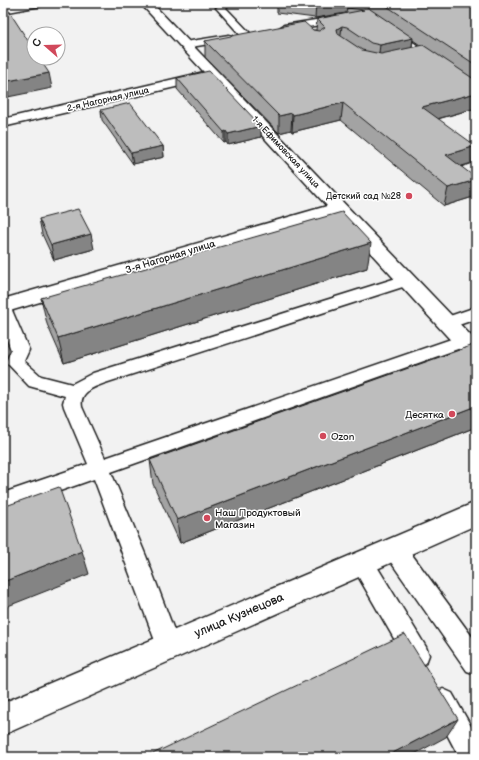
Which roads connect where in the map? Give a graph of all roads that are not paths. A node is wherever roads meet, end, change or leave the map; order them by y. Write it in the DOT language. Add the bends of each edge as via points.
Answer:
graph roads {
  1 [pos="40,3"];
  2 [pos="146,3"];
  3 [pos="226,3"];
  4 [pos="347,3"];
  5 [pos="3,9"];
  6 [pos="364,14"];
  7 [pos="298,26"];
  8 [pos="276,30"];
  9 [pos="308,34"];
  10 [pos="185,45"];
  11 [pos="425,55"];
  12 [pos="412,58"];
  13 [pos="213,75"];
  14 [pos="476,91"];
  15 [pos="3,123"];
  16 [pos="338,208"];
  17 [pos="406,280"];
  18 [pos="3,307"];
  19 [pos="476,313"];
  20 [pos="447,323"];
  21 [pos="470,347"];
  22 [pos="9,365"];
  23 [pos="75,392"];
  24 [pos="100,468"];
  25 [pos="3,502"];
  26 [pos="476,513"];
  27 [pos="394,548"];
  28 [pos="362,562"];
  29 [pos="168,646"];
  30 [pos="476,662"];
  31 [pos="3,719"];
  32 [pos="474,757"];
  1 -- 5 [label="street"];
  2 -- 10 [label="street, 1-я Ефимовская улица"];
  3 -- 10 [label="lane" via="221,8 250,34"];
  4 -- 6 [label="street"];
  6 -- 7 [label="lane"];
  6 -- 11 [label="street"];
  7 -- 8 [label="lane"];
  7 -- 9 [label="lane"];
  10 -- 13 [label="street, 1-я Ефимовская улица"];
  11 -- 12 [label="lane"];
  11 -- 14 [label="street"];
  13 -- 15 [label="street, 2-я Нагорная улица"];
  13 -- 16 [label="street, 1-я Ефимовская улица"];
  16 -- 17 [label="street, 1-я Ефимовская улица"];
  16 -- 18 [label="street, 3-я Нагорная улица" via="201,246"];
  17 -- 20 [label="street, 1-я Ефимовская улица"];
  17 -- 23 [label="lane" via="99,378 84,384"];
  18 -- 22 [label="lane" via="20,350"];
  19 -- 20 [label="lane"];
  20 -- 21 [label="street, 1-я Ефимовская улица"];
  21 -- 24 [label="lane"];
  22 -- 23 [label="lane" via="35,381"];
  23 -- 24 [label="lane" via="72,404"];
  24 -- 25 [label="lane"];
  24 -- 29 [label="lane"];
  26 -- 27 [label="street, улица Кузнецова"];
  27 -- 28 [label="street, улица Кузнецова"];
  27 -- 30 [label="lane"];
  28 -- 29 [label="street, улица Кузнецова"];
  28 -- 32 [label="lane"];
  29 -- 31 [label="street, улица Кузнецова"];
}
